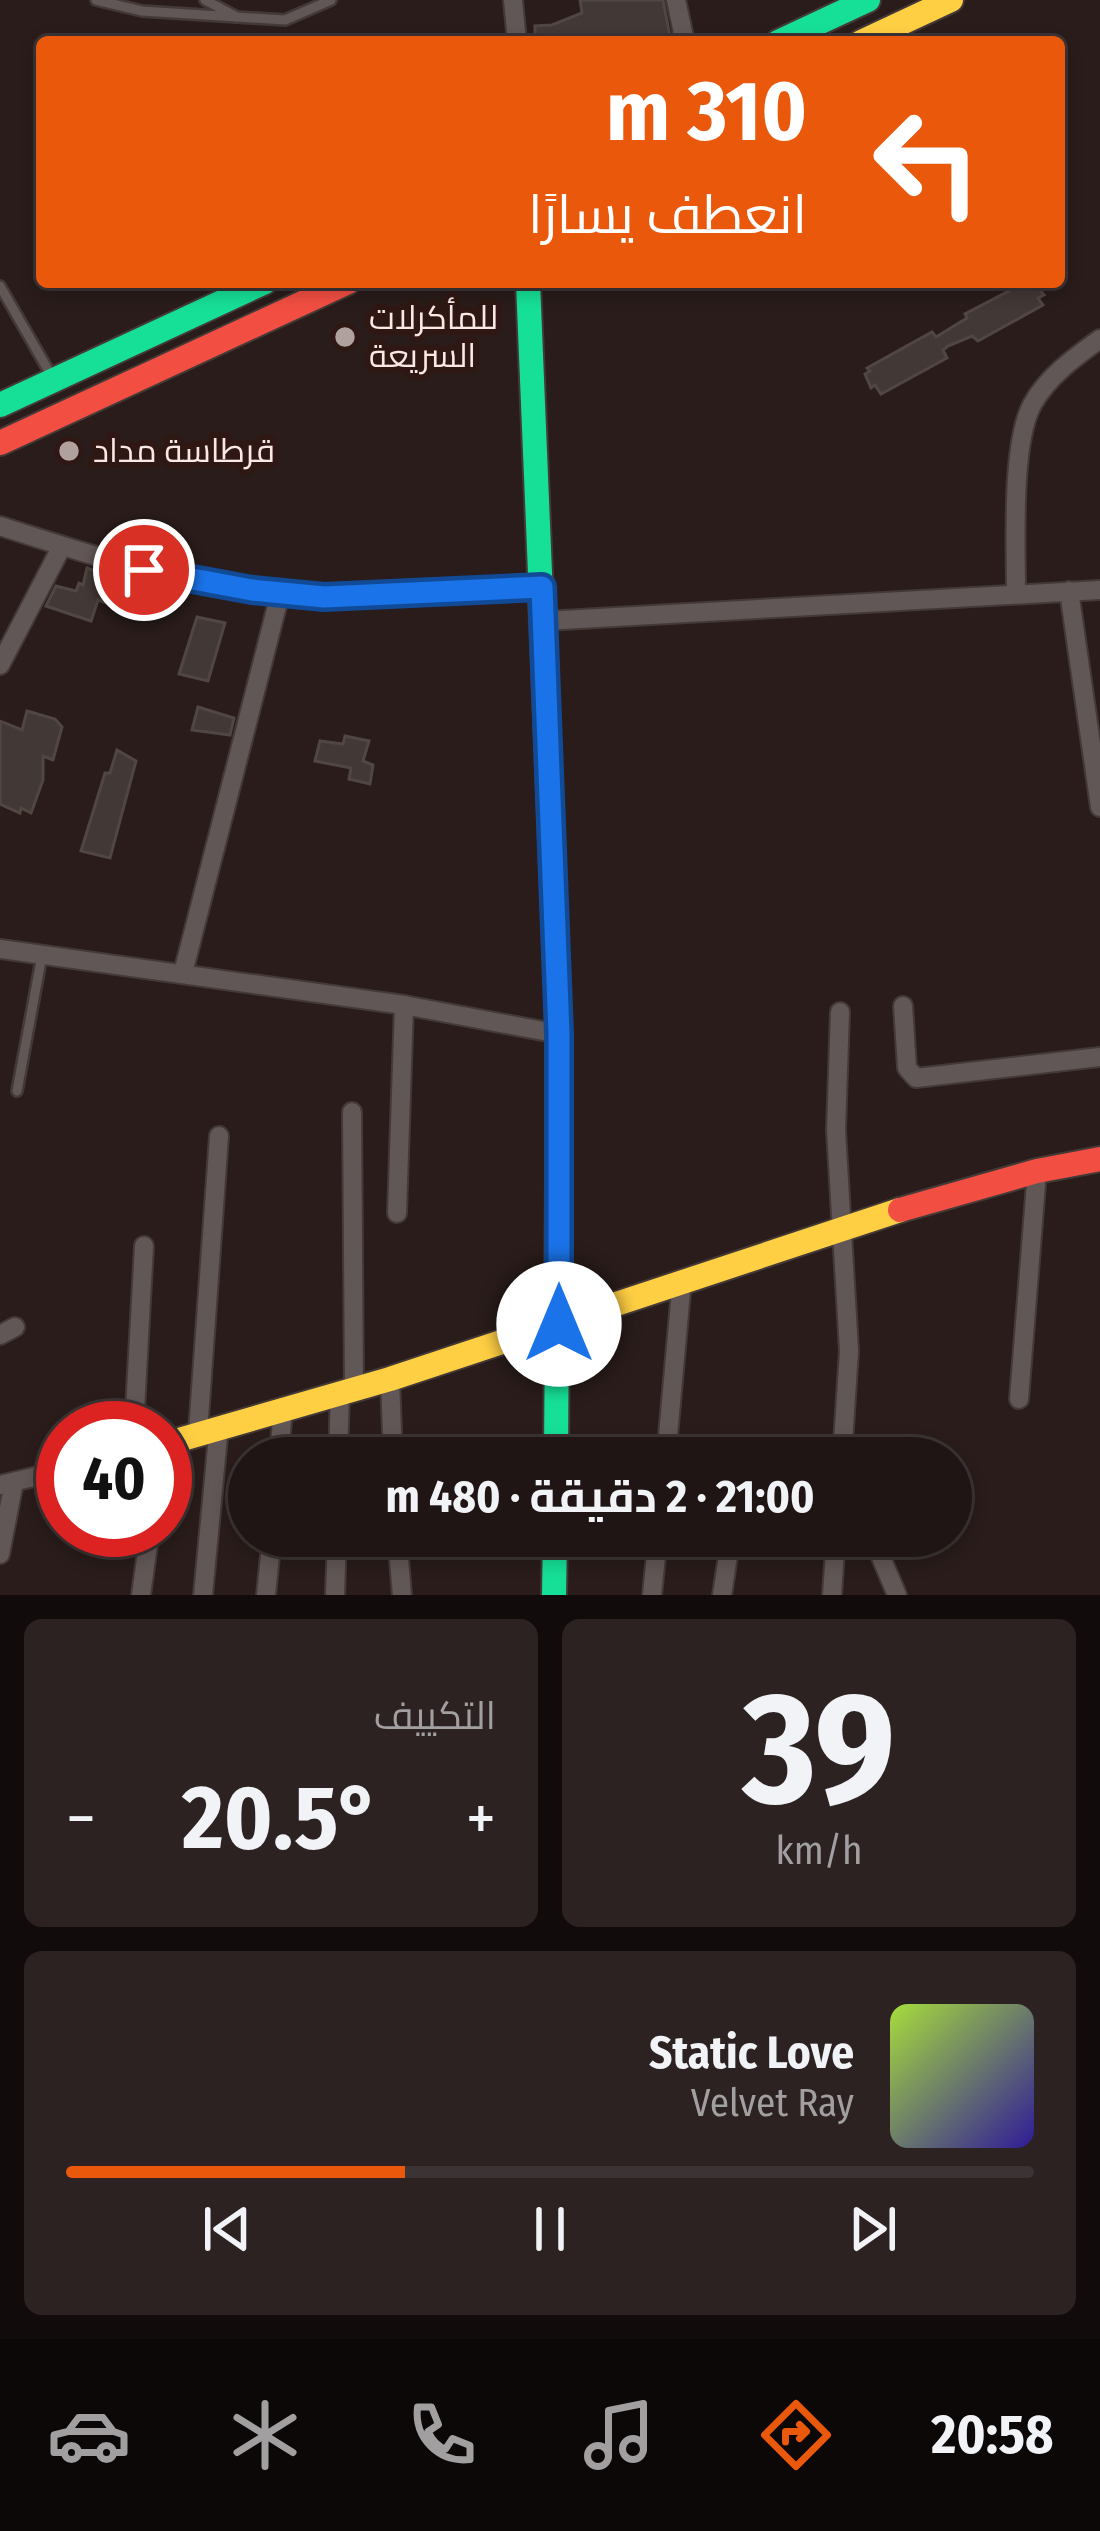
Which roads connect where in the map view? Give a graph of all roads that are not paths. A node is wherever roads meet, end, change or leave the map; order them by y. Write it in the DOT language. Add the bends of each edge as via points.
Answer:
graph roads {
  1 [pos="96,0"];
  2 [pos="205,0"];
  3 [pos="332,0"];
  4 [pos="512,0"];
  5 [pos="676,0"];
  6 [pos="868,0"];
  7 [pos="951,0"];
  8 [pos="242,20"];
  9 [pos="516,36"];
  10 [pos="684,36"];
  11 [pos="791,36"];
  12 [pos="874,36"];
  13 [pos="0,286"];
  14 [pos="336,288"];
  15 [pos="528,288"];
  16 [pos="223,291"];
  17 [pos="1100,339"];
  18 [pos="54,380"];
  19 [pos="0,405"];
  20 [pos="0,443"];
  21 [pos="0,526"];
  22 [pos="62,546"];
  23 [pos="542,587"];
  24 [pos="1100,590"];
  25 [pos="1069,591"];
  26 [pos="280,594"];
  27 [pos="1016,594"];
  28 [pos="544,621"];
  29 [pos="0,665"];
  30 [pos="1100,807"];
  31 [pos="0,949"];
  32 [pos="42,955"];
  33 [pos="184,973"];
  34 [pos="404,1005"];
  35 [pos="903,1006"];
  36 [pos="840,1012"];
  37 [pos="559,1034"];
  38 [pos="1100,1057"];
  39 [pos="17,1091"];
  40 [pos="352,1112"];
  41 [pos="219,1136"];
  42 [pos="1100,1160"];
  43 [pos="1037,1171"];
  44 [pos="397,1213"];
  45 [pos="843,1226"];
  46 [pos="144,1246"];
  47 [pos="682,1280"];
  48 [pos="559,1324"];
  49 [pos="390,1379"];
  50 [pos="347,1390"];
  51 [pos="1019,1399"];
  52 [pos="135,1401"];
  53 [pos="283,1408"];
  54 [pos="208,1429"];
  55 [pos="192,1435"];
  56 [pos="281,1437"];
  57 [pos="341,1437"];
  58 [pos="392,1437"];
  59 [pos="556,1437"];
  60 [pos="668,1437"];
  61 [pos="844,1437"];
  62 [pos="7,1483"];
  63 [pos="0,1554"];
  64 [pos="146,1557"];
  65 [pos="270,1557"];
  66 [pos="336,1557"];
  67 [pos="399,1557"];
  68 [pos="555,1557"];
  69 [pos="656,1557"];
  70 [pos="728,1557"];
  71 [pos="835,1557"];
  72 [pos="881,1557"];
  73 [pos="141,1595"];
  74 [pos="203,1595"];
  75 [pos="266,1595"];
  76 [pos="335,1595"];
  77 [pos="402,1595"];
  78 [pos="554,1595"];
  79 [pos="652,1595"];
  80 [pos="722,1595"];
  81 [pos="832,1595"];
  82 [pos="897,1595"];
  1 -- 8 [label="lane"];
  2 -- 8 [label="lane"];
  3 -- 8 [label="lane" via="285,20"];
  4 -- 9 [label="street"];
  5 -- 10 [label="street"];
  6 -- 11 [label="street"];
  7 -- 12 [label="street"];
  13 -- 18 [label="lane"];
  14 -- 20 [label="street"];
  15 -- 23 [label="street"];
  16 -- 18 [label="street"];
  17 -- 27 [label="street" via="1030,407 1020,455"];
  18 -- 19 [label="street"];
  21 -- 22 [label="street"];
  22 -- 26 [label="street"];
  22 -- 29 [label="street"];
  23 -- 26 [label="street"];
  23 -- 28 [label="street"];
  24 -- 25 [label="street"];
  25 -- 27 [label="street"];
  25 -- 30 [label="street"];
  26 -- 33 [label="street"];
  27 -- 28 [label="street"];
  28 -- 37 [label="street"];
  31 -- 32 [label="street"];
  32 -- 33 [label="street"];
  32 -- 39 [label="lane"];
  33 -- 34 [label="street"];
  34 -- 37 [label="street"];
  34 -- 44 [label="street"];
  35 -- 38 [label="street" via="907,1069 916,1078"];
  36 -- 45 [label="street"];
  37 -- 48 [label="street"];
  40 -- 50 [label="street"];
  41 -- 54 [label="street"];
  42 -- 43 [label="street"];
  43 -- 45 [label="street"];
  43 -- 51 [label="street"];
  45 -- 47 [label="street"];
  45 -- 61 [label="street" via="850,1351"];
  46 -- 52 [label="street"];
  47 -- 48 [label="street"];
  47 -- 60 [label="street"];
  48 -- 49 [label="street"];
  48 -- 59 [label="street"];
  49 -- 50 [label="street"];
  49 -- 58 [label="street"];
  50 -- 53 [label="street"];
  50 -- 57 [label="street"];
  53 -- 54 [label="street"];
  53 -- 56 [label="street"];
  54 -- 55 [label="street"];
  54 -- 74 [label="street"];
  62 -- 63 [label="street"];
  64 -- 73 [label="street"];
  65 -- 75 [label="street"];
  66 -- 76 [label="street"];
  67 -- 77 [label="street"];
  68 -- 78 [label="street"];
  69 -- 79 [label="street"];
  70 -- 80 [label="street"];
  71 -- 81 [label="street"];
  72 -- 82 [label="street"];
}
